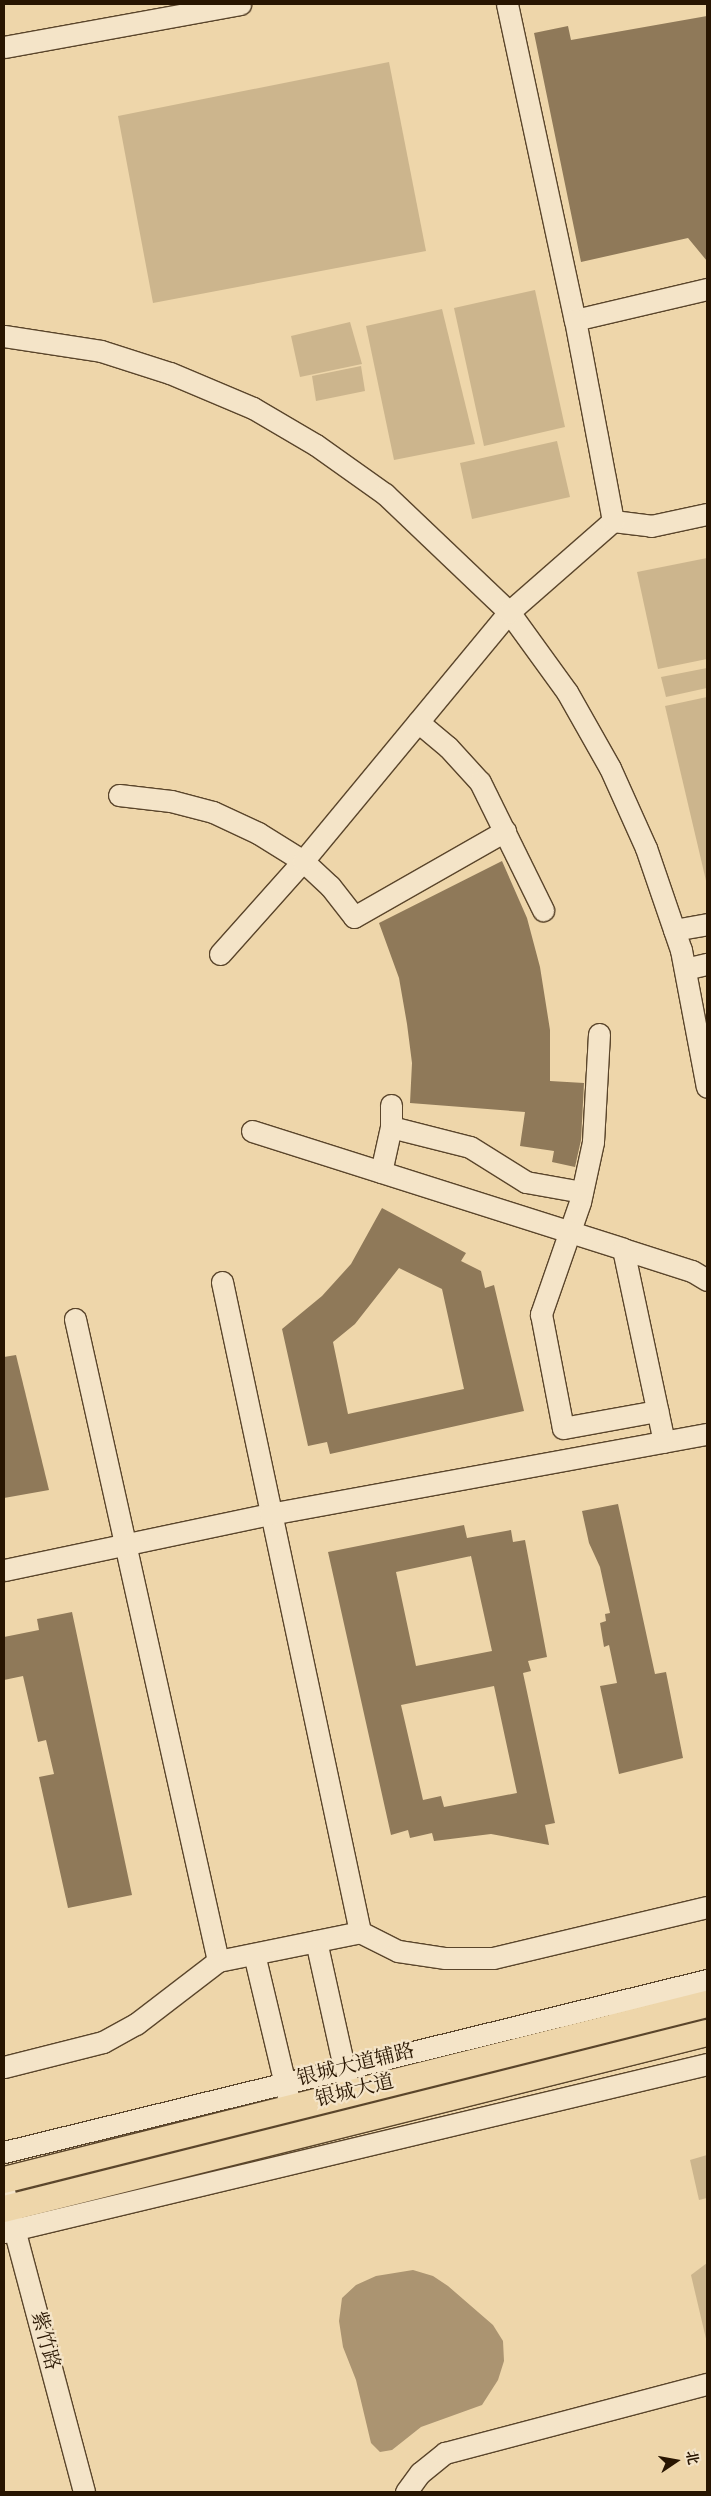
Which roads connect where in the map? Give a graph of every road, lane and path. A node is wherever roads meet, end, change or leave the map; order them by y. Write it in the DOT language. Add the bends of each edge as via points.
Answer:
graph roads {
  1 [pos="240,4"];
  2 [pos="507,4"];
  3 [pos="4,46"];
  4 [pos="707,289"];
  5 [pos="575,320"];
  6 [pos="4,336"];
  7 [pos="707,514"];
  8 [pos="613,521"];
  9 [pos="509,612"];
  10 [pos="418,722"];
  11 [pos="119,795"];
  12 [pos="505,831"];
  13 [pos="303,861"];
  14 [pos="543,910"];
  15 [pos="707,924"];
  16 [pos="674,930"];
  17 [pos="220,954"];
  18 [pos="707,964"];
  19 [pos="685,969"];
  20 [pos="599,1034"];
  21 [pos="707,1087"];
  22 [pos="391,1105"];
  23 [pos="391,1127"];
  24 [pos="252,1131"];
  25 [pos="381,1172"];
  26 [pos="582,1192"];
  27 [pos="569,1232"];
  28 [pos="623,1249"];
  29 [pos="707,1280"];
  30 [pos="222,1282"];
  31 [pos="75,1319"];
  32 [pos="657,1412"];
  33 [pos="707,1434"];
  34 [pos="664,1442"];
  35 [pos="270,1514"];
  36 [pos="127,1546"];
  37 [pos="4,1570"];
  38 [pos="707,1907"];
  39 [pos="360,1932"];
  40 [pos="316,1941"];
  41 [pos="254,1954"];
  42 [pos="218,1961"];
  43 [pos="707,1980"];
  44 [pos="707,2004"];
  45 [pos="707,2033"];
  46 [pos="707,2064"];
  47 [pos="4,2067"];
  48 [pos="350,2094"];
  49 [pos="291,2108"];
  50 [pos="4,2152"];
  51 [pos="4,2180"];
  52 [pos="7,2214"];
  53 [pos="707,2384"];
  54 [pos="84,2492"];
  55 [pos="406,2492"];
  1 -- 3 [label="street"];
  2 -- 5 [label="street"];
  4 -- 5 [label="street"];
  5 -- 8 [label="street"];
  6 -- 9 [label="street" via="101,351 170,373 253,408 316,445 385,494"];
  7 -- 8 [label="street" via="651,526"];
  8 -- 9 [label="street"];
  9 -- 10 [label="street"];
  9 -- 16 [label="street" via="567,692 610,768 646,848"];
  10 -- 12 [label="street" via="448,746 480,782"];
  10 -- 13 [label="street"];
  11 -- 13 [label="street" via="171,801 213,812 258,833"];
  12 -- 13 [label="street" via="354,917 330,886"];
  12 -- 14 [label="street"];
  13 -- 17 [label="street"];
  15 -- 16 [label="street"];
  16 -- 19 [label="street"];
  18 -- 19 [label="street"];
  19 -- 21 [label="street"];
  20 -- 26 [label="street" via="593,1142"];
  22 -- 23 [label="street"];
  23 -- 25 [label="street"];
  23 -- 26 [label="street" via="470,1146 526,1182"];
  24 -- 25 [label="street"];
  25 -- 27 [label="street"];
  26 -- 27 [label="street"];
  27 -- 28 [label="street"];
  27 -- 32 [label="street" via="541,1314 563,1428"];
  28 -- 29 [label="street" via="692,1271"];
  28 -- 32 [label="street"];
  30 -- 35 [label="street"];
  31 -- 36 [label="street"];
  32 -- 34 [label="street"];
  33 -- 34 [label="street"];
  34 -- 35 [label="street"];
  35 -- 36 [label="street"];
  35 -- 39 [label="street"];
  36 -- 37 [label="street"];
  36 -- 42 [label="street"];
  38 -- 39 [label="street" via="493,1958 445,1958 398,1951"];
  39 -- 40 [label="street"];
  40 -- 41 [label="street"];
  40 -- 48 [label="street"];
  41 -- 42 [label="street"];
  41 -- 49 [label="street"];
  42 -- 47 [label="street" via="136,2024 102,2042"];
  43 -- 50 [label="street, 银城大道辅路"];
  44 -- 48 [label="main road, 银城大道"];
  45 -- 52 [label="main road, 银城大道"];
  46 -- 52 [label="street"];
  48 -- 49 [label="main road, 银城大道"];
  49 -- 51 [label="main road, 银城大道"];
  52 -- 54 [label="street, 紫竹路"];
  53 -- 55 [label="street" via="445,2453 420,2473"];
}
